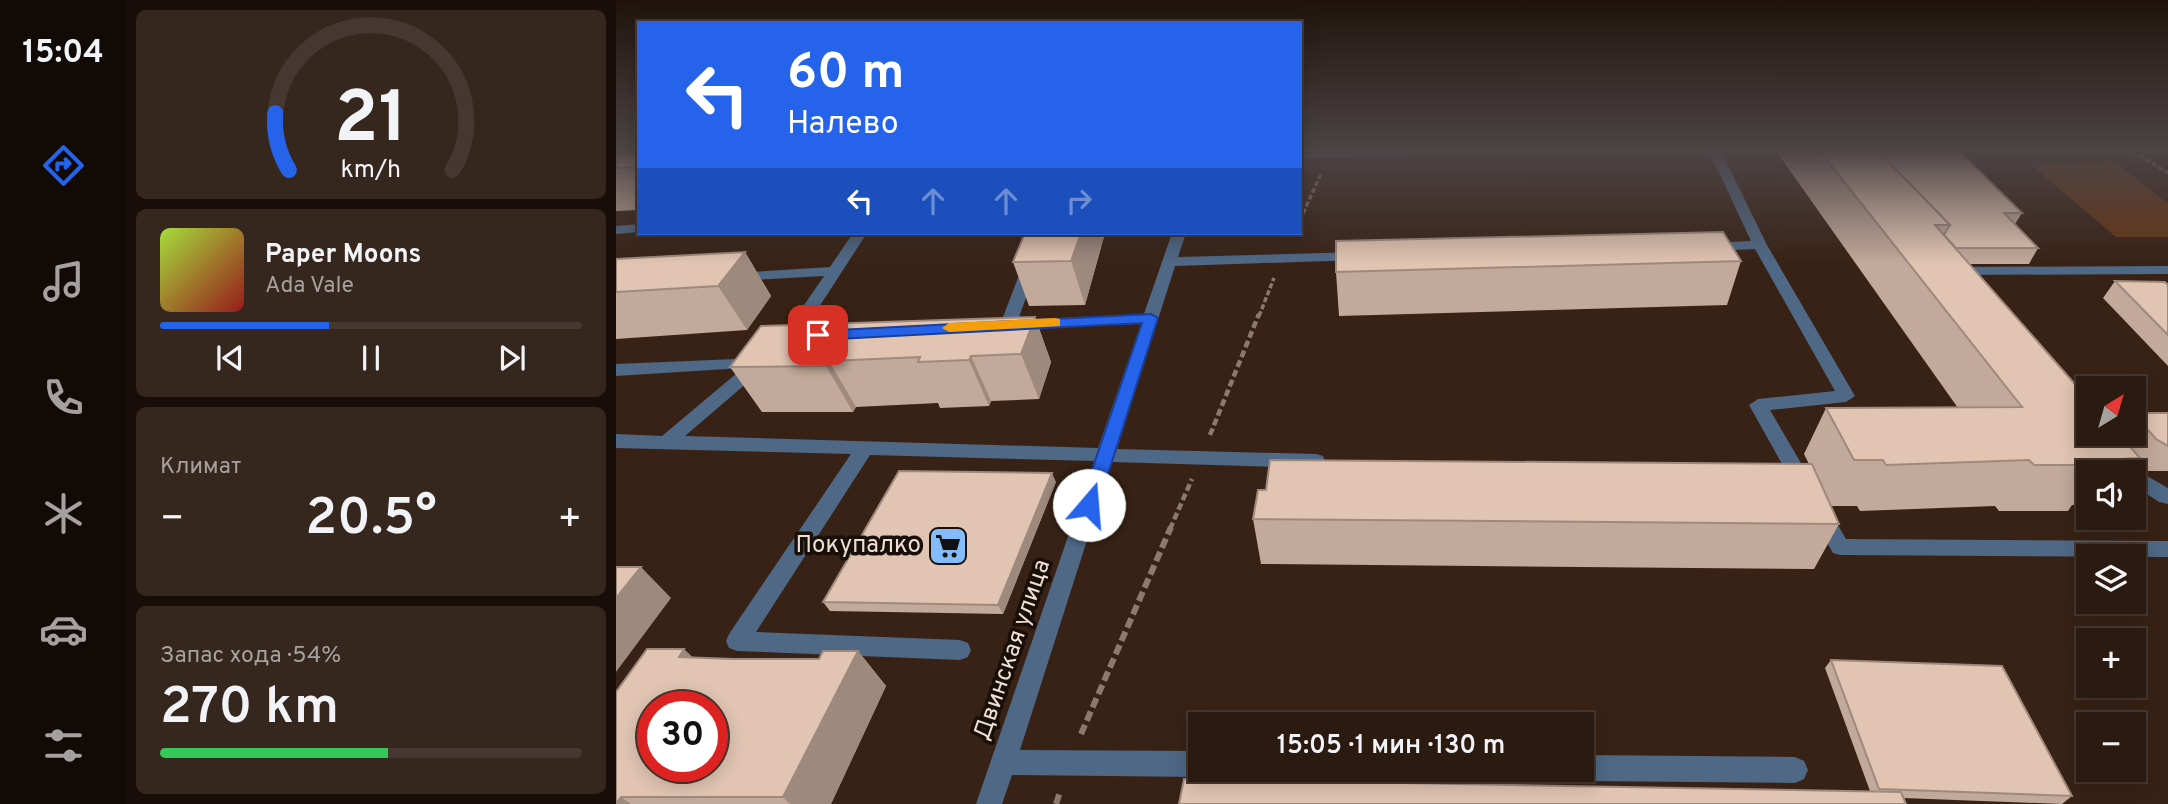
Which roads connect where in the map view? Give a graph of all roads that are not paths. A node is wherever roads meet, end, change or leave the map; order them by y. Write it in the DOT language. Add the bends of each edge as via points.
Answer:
graph roads {
  1 [pos="1733,189"];
  2 [pos="637,228"];
  3 [pos="616,230"];
  4 [pos="859,235"];
  5 [pos="1041,235"];
  6 [pos="1179,235"];
  7 [pos="1760,245"];
  8 [pos="1692,247"];
  9 [pos="1378,256"];
  10 [pos="1170,262"];
  11 [pos="2168,270"];
  12 [pos="835,271"];
  13 [pos="725,278"];
  14 [pos="1960,291"];
  15 [pos="1151,318"];
  16 [pos="818,335"];
  17 [pos="791,337"];
  18 [pos="761,362"];
  19 [pos="616,370"];
  20 [pos="616,441"];
  21 [pos="665,443"];
  22 [pos="866,447"];
  23 [pos="1107,453"];
  24 [pos="1340,462"];
  25 [pos="1772,478"];
  26 [pos="1800,479"];
  27 [pos="2146,486"];
  28 [pos="2167,503"];
  29 [pos="2168,549"];
  30 [pos="960,650"];
  31 [pos="1003,762"];
  32 [pos="1188,764"];
  33 [pos="1594,768"];
  34 [pos="1795,770"];
  35 [pos="989,804"];
  1 -- 7 [label="street"];
  2 -- 3 [label="street"];
  4 -- 12 [label="street"];
  5 -- 15 [label="street" via="1001,325"];
  6 -- 10 [label="street, Двинская улица"];
  7 -- 8 [label="street"];
  7 -- 26 [label="street" via="1846,396 1758,405"];
  9 -- 10 [label="street"];
  10 -- 15 [label="street, Двинская улица"];
  11 -- 14 [label="street" via="1937,266"];
  12 -- 13 [label="street"];
  12 -- 17 [label="street"];
  15 -- 23 [label="street, Двинская улица"];
  16 -- 17 [label="street"];
  17 -- 18 [label="street"];
  18 -- 19 [label="street"];
  18 -- 21 [label="street"];
  20 -- 21 [label="street"];
  21 -- 22 [label="street"];
  22 -- 23 [label="street"];
  22 -- 30 [label="street" via="737,641"];
  23 -- 24 [label="street"];
  23 -- 31 [label="street, Двинская улица"];
  25 -- 26 [label="street"];
  26 -- 29 [label="street" via="1840,547"];
  27 -- 28 [label="street"];
  31 -- 32 [label="street"];
  31 -- 35 [label="street, Двинская улица"];
  33 -- 34 [label="street"];
}
